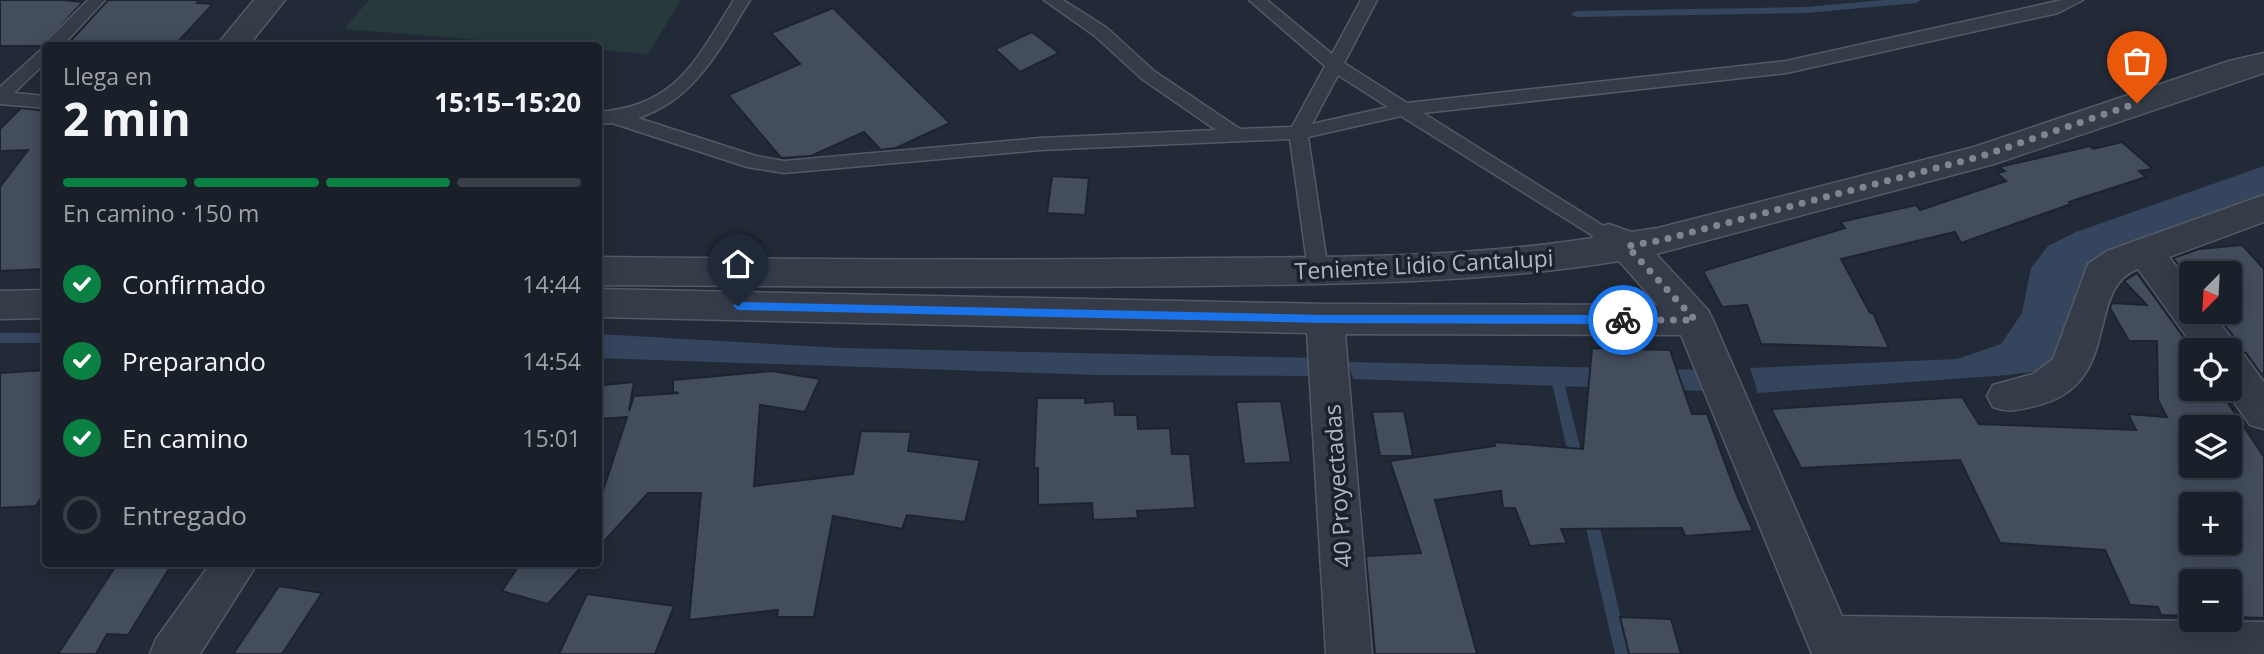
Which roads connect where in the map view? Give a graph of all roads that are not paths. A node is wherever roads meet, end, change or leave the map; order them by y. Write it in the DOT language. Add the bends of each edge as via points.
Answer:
graph roads {
  1 [pos="97,0"];
  2 [pos="270,0"];
  3 [pos="742,0"];
  4 [pos="1052,0"];
  5 [pos="1257,0"];
  6 [pos="1369,0"];
  7 [pos="2075,0"];
  8 [pos="56,42"];
  9 [pos="234,42"];
  10 [pos="42,56"];
  11 [pos="2264,63"];
  12 [pos="1335,65"];
  13 [pos="0,97"];
  14 [pos="42,102"];
  15 [pos="1405,109"];
  16 [pos="608,118"];
  17 [pos="1298,133"];
  18 [pos="1236,135"];
  19 [pos="2264,208"];
  20 [pos="1611,238"];
  21 [pos="2145,251"];
  22 [pos="1318,270"];
  23 [pos="602,271"];
  24 [pos="602,303"];
  25 [pos="42,304"];
  26 [pos="0,305"];
  27 [pos="1325,319"];
  28 [pos="1695,320"];
  29 [pos="2209,338"];
  30 [pos="2242,383"];
  31 [pos="2007,396"];
  32 [pos="2264,413"];
  33 [pos="233,567"];
  34 [pos="2264,643"];
  35 [pos="1833,646"];
  36 [pos="173,654"];
  37 [pos="1349,654"];
  1 -- 8 [label="lane"];
  2 -- 9 [label="street"];
  3 -- 16 [label="lane" via="689,81 661,105"];
  4 -- 18 [label="lane" via="1101,32 1148,75"];
  5 -- 12 [label="lane"];
  6 -- 12 [label="lane"];
  7 -- 15 [label="lane" via="2058,8 1786,67"];
  10 -- 13 [label="lane"];
  11 -- 20 [label="street, Teniente Lidio Cantalupi" via="1982,156 1658,241"];
  12 -- 15 [label="lane"];
  12 -- 17 [label="lane"];
  13 -- 14 [label="lane"];
  15 -- 17 [label="lane"];
  15 -- 20 [label="lane"];
  16 -- 18 [label="lane" via="784,167 1040,144"];
  17 -- 18 [label="lane"];
  17 -- 22 [label="lane"];
  19 -- 21 [label="street"];
  20 -- 22 [label="street, Teniente Lidio Cantalupi" via="1565,256 1454,267"];
  20 -- 28 [label="street"];
  21 -- 29 [label="street"];
  21 -- 31 [label="street" via="2101,274 2070,368 2045,388"];
  22 -- 23 [label="street, Teniente Lidio Cantalupi" via="1028,274"];
  24 -- 27 [label="street"];
  25 -- 26 [label="street"];
  27 -- 28 [label="street"];
  27 -- 37 [label="street, 40 Proyectadas"];
  28 -- 35 [label="street"];
  30 -- 32 [label="street"];
  33 -- 36 [label="street"];
  34 -- 35 [label="street"];
}
